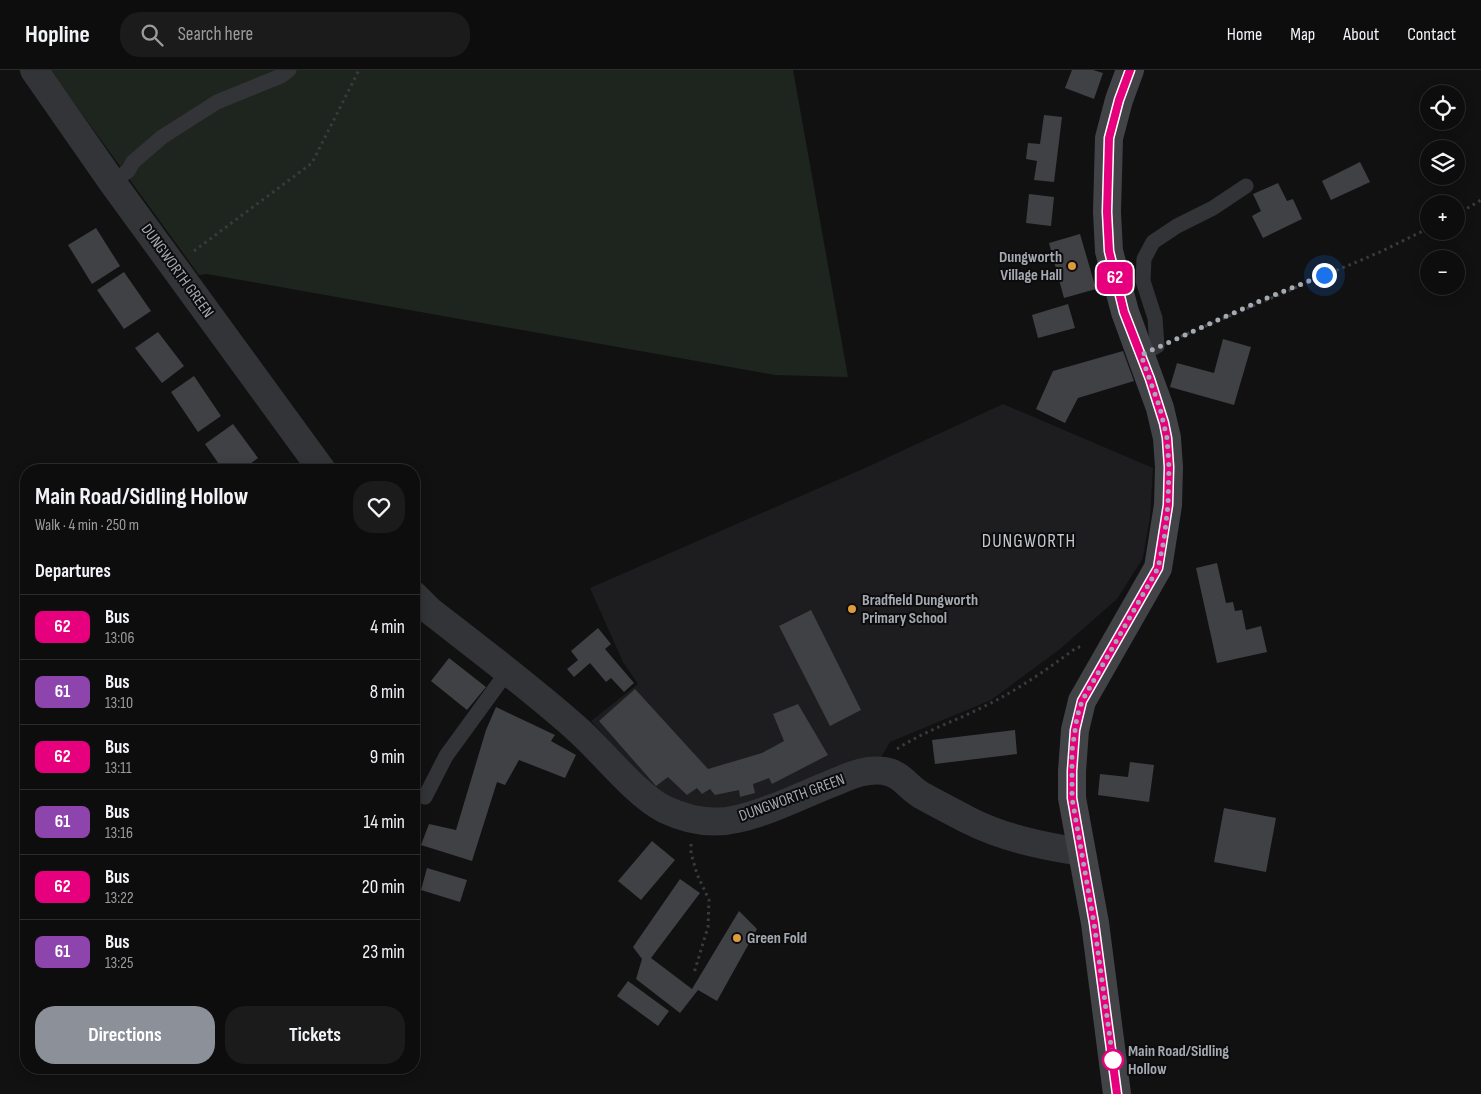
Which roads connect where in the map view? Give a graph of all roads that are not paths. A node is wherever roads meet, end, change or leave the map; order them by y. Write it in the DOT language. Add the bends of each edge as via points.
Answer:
graph roads {
  1 [pos="34,70"];
  2 [pos="289,70"];
  3 [pos="1130,70"];
  4 [pos="112,182"];
  5 [pos="1246,186"];
  6 [pos="1149,351"];
  7 [pos="318,464"];
  8 [pos="420,601"];
  9 [pos="507,672"];
  10 [pos="425,797"];
  11 [pos="1081,852"];
  12 [pos="1117,1094"];
  1 -- 4 [label="street, DUNGWORTH GREEN"];
  2 -- 4 [label="lane" via="217,102 162,137"];
  3 -- 6 [label="main road" via="1109,138 1109,251 1124,312"];
  4 -- 7 [label="street, DUNGWORTH GREEN"];
  5 -- 6 [label="lane" via="1154,242 1144,259 1144,280 1155,318"];
  6 -- 11 [label="main road" via="1167,438 1168,505 1158,568 1082,701 1077,717 1072,751 1072,798"];
  8 -- 9 [label="street, DUNGWORTH GREEN"];
  9 -- 10 [label="lane" via="446,756"];
  9 -- 11 [label="street, DUNGWORTH GREEN" via="573,725 641,792 662,808 683,817 708,822 737,819 867,769 886,771 900,777 920,794 998,833 1034,844"];
  11 -- 12 [label="main road"];
}
